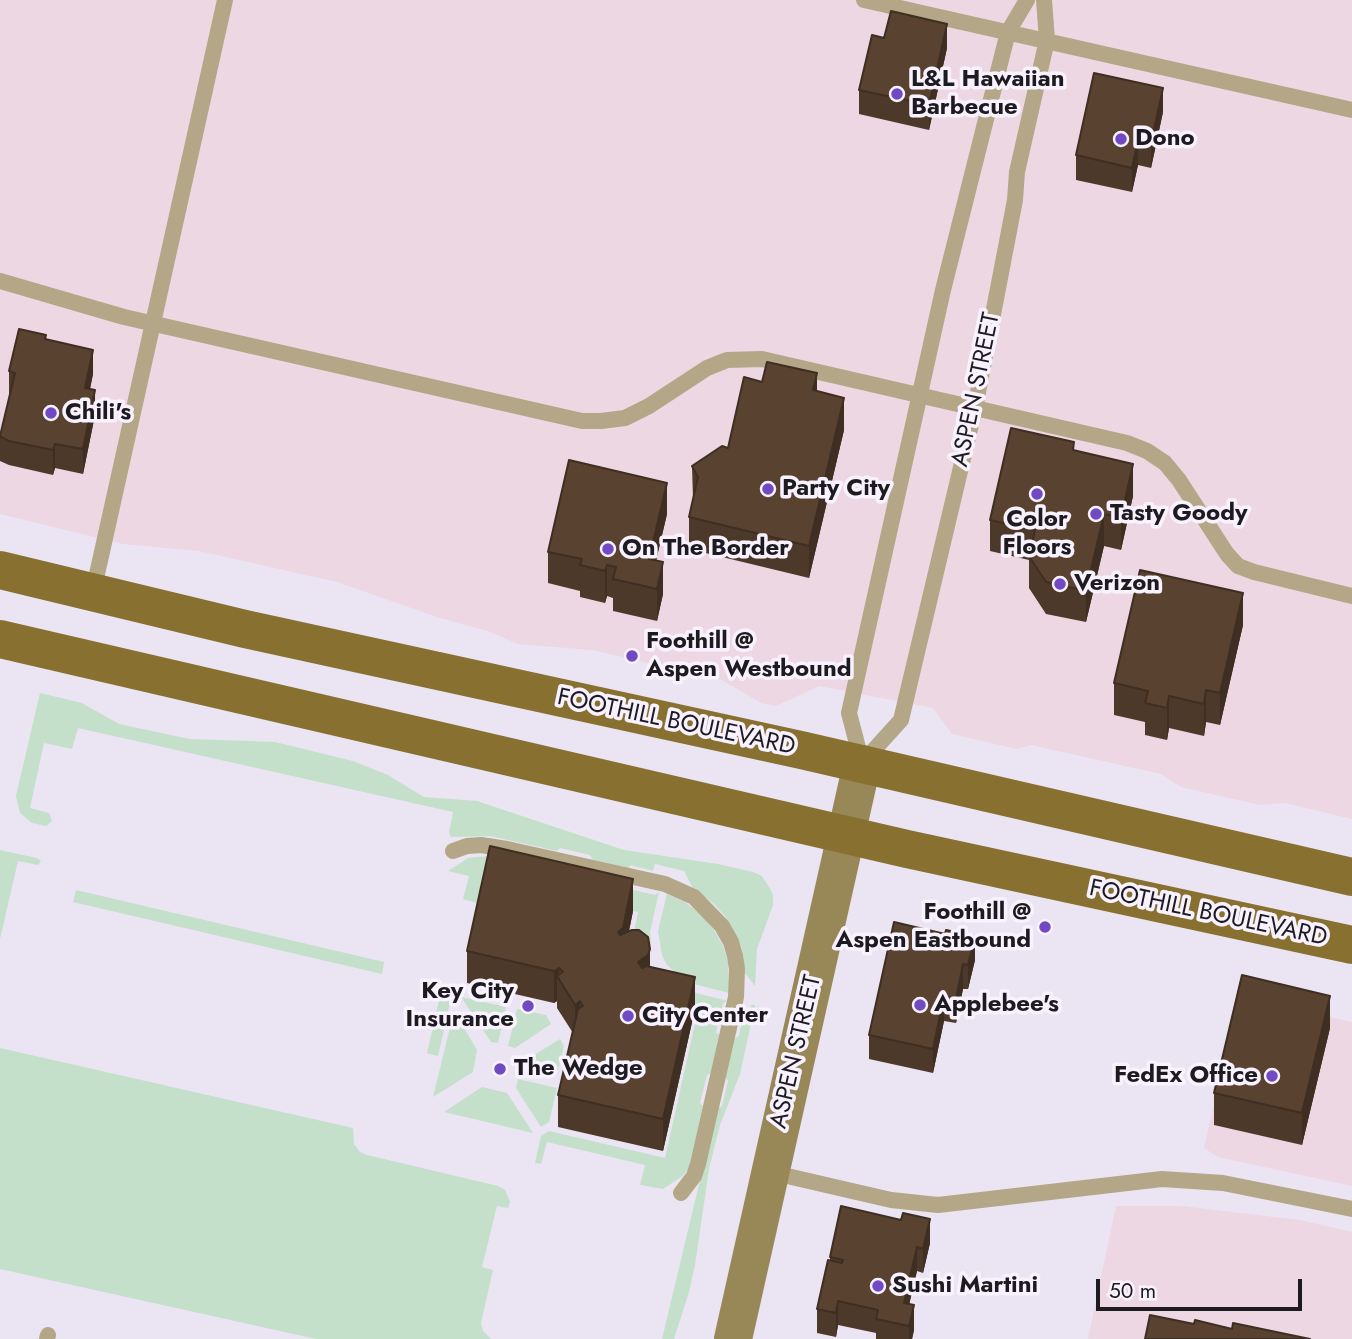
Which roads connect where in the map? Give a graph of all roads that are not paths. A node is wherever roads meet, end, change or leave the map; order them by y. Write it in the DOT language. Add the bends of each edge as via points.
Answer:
graph roads {
  1 [pos="225,0"];
  2 [pos="864,0"];
  3 [pos="1027,0"];
  4 [pos="1044,0"];
  5 [pos="1008,32"];
  6 [pos="1046,40"];
  7 [pos="1352,110"];
  8 [pos="0,281"];
  9 [pos="152,323"];
  10 [pos="919,395"];
  11 [pos="975,408"];
  12 [pos="0,570"];
  13 [pos="93,593"];
  14 [pos="1352,596"];
  15 [pos="0,639"];
  16 [pos="862,764"];
  17 [pos="846,834"];
  18 [pos="453,851"];
  19 [pos="1352,877"];
  20 [pos="1352,945"];
  21 [pos="770,1172"];
  22 [pos="681,1193"];
  23 [pos="1352,1209"];
  24 [pos="733,1339"];
  1 -- 9 [label="lane"];
  2 -- 5 [label="lane"];
  3 -- 5 [label="lane, ASPEN STREET"];
  4 -- 6 [label="lane, ASPEN STREET"];
  5 -- 6 [label="lane"];
  5 -- 10 [label="lane, ASPEN STREET"];
  6 -- 7 [label="lane"];
  6 -- 11 [label="lane, ASPEN STREET"];
  8 -- 9 [label="lane"];
  9 -- 10 [label="lane" via="582,421 625,418 727,360 762,359"];
  9 -- 13 [label="lane"];
  10 -- 11 [label="lane"];
  10 -- 16 [label="lane, ASPEN STREET" via="849,713"];
  11 -- 14 [label="lane" via="1147,451 1179,480 1238,566"];
  11 -- 16 [label="lane, ASPEN STREET" via="901,720"];
  12 -- 13 [label="main road, FOOTHILL BOULEVARD"];
  13 -- 16 [label="main road, FOOTHILL BOULEVARD"];
  15 -- 17 [label="main road, FOOTHILL BOULEVARD"];
  16 -- 17 [label="street, ASPEN STREET"];
  16 -- 19 [label="main road, FOOTHILL BOULEVARD"];
  17 -- 20 [label="main road, FOOTHILL BOULEVARD"];
  17 -- 21 [label="street, ASPEN STREET"];
  18 -- 22 [label="lane" via="481,845 507,849 664,884 694,897 722,926 735,956 738,985 698,1164"];
  21 -- 23 [label="lane" via="891,1200 938,1205 1162,1179 1223,1183"];
  21 -- 24 [label="street, ASPEN STREET"];
}
